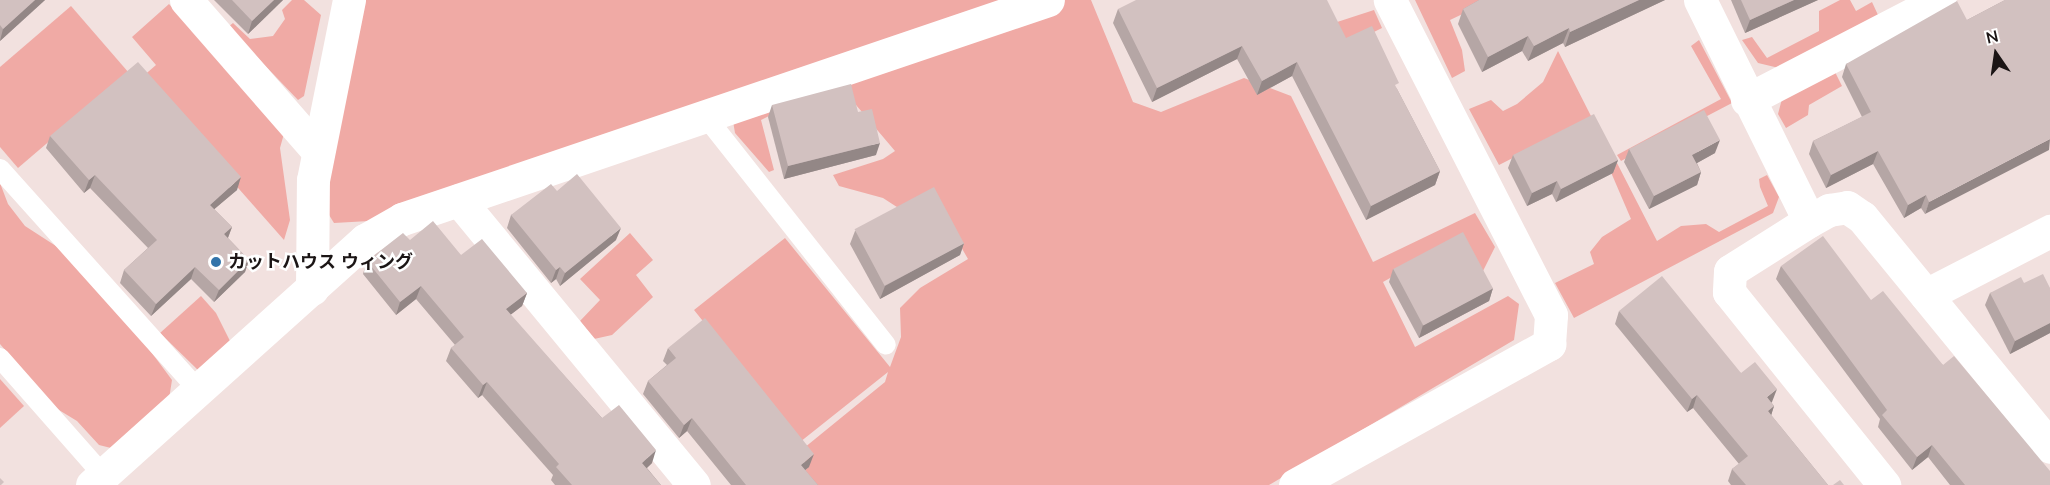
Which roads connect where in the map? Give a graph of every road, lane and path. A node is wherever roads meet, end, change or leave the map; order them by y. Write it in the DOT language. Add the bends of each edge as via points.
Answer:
graph roads {
  1 [pos="186,0"];
  2 [pos="349,0"];
  3 [pos="1048,0"];
  4 [pos="1390,0"];
  5 [pos="1700,0"];
  6 [pos="1940,0"];
  7 [pos="1747,100"];
  8 [pos="706,117"];
  9 [pos="318,150"];
  10 [pos="0,169"];
  11 [pos="459,200"];
  12 [pos="1809,221"];
  13 [pos="2050,231"];
  14 [pos="312,288"];
  15 [pos="1926,295"];
  16 [pos="886,345"];
  17 [pos="0,358"];
  18 [pos="198,390"];
  19 [pos="2050,447"];
  20 [pos="98,480"];
  21 [pos="694,485"];
  22 [pos="1294,485"];
  23 [pos="1884,485"];
  1 -- 9 [label="street"];
  2 -- 9 [label="street"];
  3 -- 8 [label="street"];
  4 -- 22 [label="street" via="1551,315 1549,344"];
  5 -- 7 [label="street"];
  6 -- 7 [label="street"];
  7 -- 12 [label="street"];
  8 -- 11 [label="street"];
  8 -- 16 [label="lane"];
  9 -- 14 [label="street" via="313,180"];
  10 -- 18 [label="lane"];
  11 -- 14 [label="street" via="402,219 365,240"];
  11 -- 21 [label="street"];
  12 -- 15 [label="street" via="1829,210 1847,207 1862,216"];
  12 -- 23 [label="street" via="1730,271 1730,292"];
  13 -- 15 [label="street"];
  14 -- 18 [label="street"];
  15 -- 19 [label="street"];
  17 -- 20 [label="lane"];
  18 -- 20 [label="street"];
}
